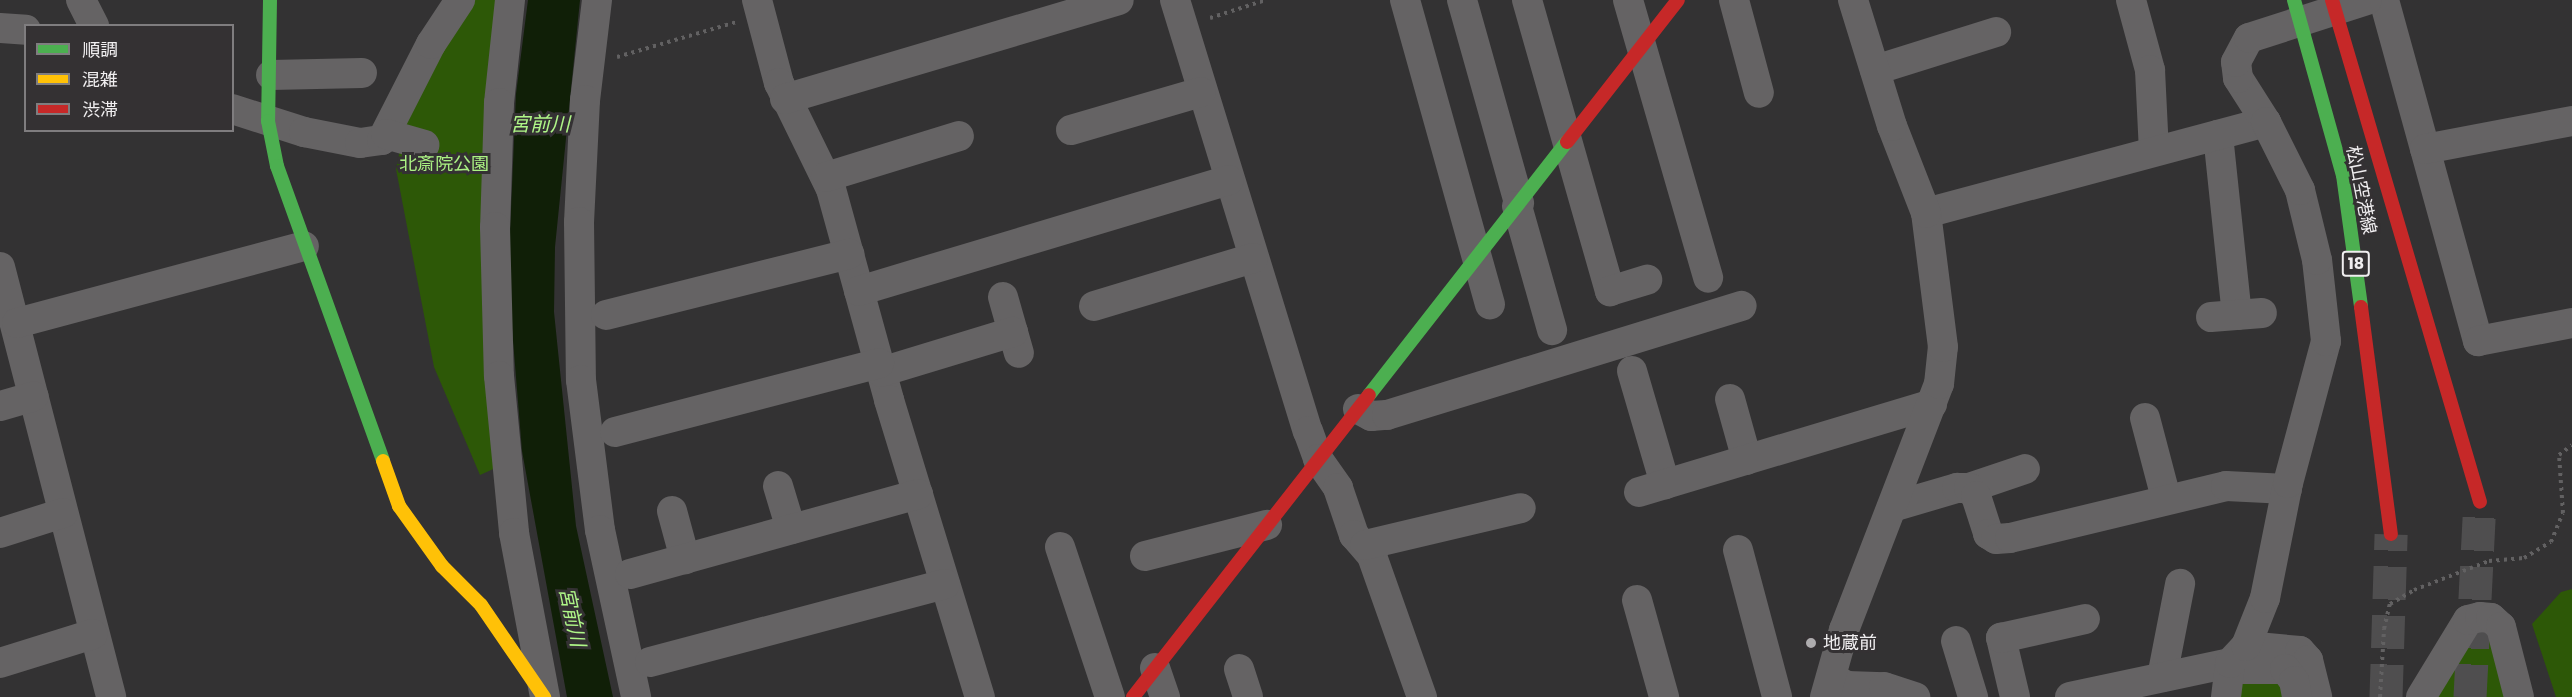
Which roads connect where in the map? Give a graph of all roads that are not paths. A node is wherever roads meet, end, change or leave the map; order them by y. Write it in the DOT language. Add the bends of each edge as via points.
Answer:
graph roads {
  1 [pos="81,0"];
  2 [pos="270,0"];
  3 [pos="460,0"];
  4 [pos="510,0"];
  5 [pos="597,0"];
  6 [pos="1119,0"];
  7 [pos="1405,0"];
  8 [pos="1527,0"];
  9 [pos="1628,0"];
  10 [pos="1678,0"];
  11 [pos="1734,0"];
  12 [pos="1853,0"];
  13 [pos="2131,0"];
  14 [pos="2367,0"];
  15 [pos="2384,0"];
  16 [pos="2334,5"];
  17 [pos="759,8"];
  18 [pos="2297,11"];
  19 [pos="1179,14"];
  20 [pos="1475,15"];
  21 [pos="93,24"];
  22 [pos="0,28"];
  23 [pos="24,30"];
  24 [pos="1996,32"];
  25 [pos="1642,46"];
  26 [pos="1875,70"];
  27 [pos="362,73"];
  28 [pos="271,75"];
  29 [pos="1201,92"];
  30 [pos="1759,93"];
  31 [pos="785,99"];
  32 [pos="234,110"];
  33 [pos="268,120"];
  34 [pos="2266,122"];
  35 [pos="2572,122"];
  36 [pos="1071,130"];
  37 [pos="386,134"];
  38 [pos="2218,135"];
  39 [pos="959,136"];
  40 [pos="1566,143"];
  41 [pos="424,145"];
  42 [pos="2425,149"];
  43 [pos="2154,151"];
  44 [pos="825,177"];
  45 [pos="1229,180"];
  46 [pos="1518,205"];
  47 [pos="1926,213"];
  48 [pos="304,246"];
  49 [pos="849,254"];
  50 [pos="1477,256"];
  51 [pos="1253,258"];
  52 [pos="0,267"];
  53 [pos="1708,278"];
  54 [pos="1647,280"];
  55 [pos="859,291"];
  56 [pos="1003,297"];
  57 [pos="1490,304"];
  58 [pos="1094,306"];
  59 [pos="1742,306"];
  60 [pos="606,315"];
  61 [pos="2237,315"];
  62 [pos="2572,323"];
  63 [pos="12,330"];
  64 [pos="1552,330"];
  65 [pos="880,368"];
  66 [pos="1644,379"];
  67 [pos="34,396"];
  68 [pos="1730,399"];
  69 [pos="1932,405"];
  70 [pos="0,406"];
  71 [pos="1358,409"];
  72 [pos="2145,418"];
  73 [pos="633,435"];
  74 [pos="1318,459"];
  75 [pos="1747,460"];
  76 [pos="2025,469"];
  77 [pos="778,486"];
  78 [pos="1969,488"];
  79 [pos="2287,489"];
  80 [pos="918,494"];
  81 [pos="2166,498"];
  82 [pos="2481,502"];
  83 [pos="1892,507"];
  84 [pos="1521,508"];
  85 [pos="672,511"];
  86 [pos="63,513"];
  87 [pos="1267,525"];
  88 [pos="791,529"];
  89 [pos="0,533"];
  90 [pos="2391,534"];
  91 [pos="1158,545"];
  92 [pos="1365,545"];
  93 [pos="1060,547"];
  94 [pos="1737,550"];
  95 [pos="685,559"];
  96 [pos="630,574"];
  97 [pos="945,584"];
  98 [pos="2180,584"];
  99 [pos="1637,600"];
  100 [pos="2085,619"];
  101 [pos="93,634"];
  102 [pos="1956,641"];
  103 [pos="2238,655"];
  104 [pos="650,662"];
  105 [pos="0,663"];
  106 [pos="1155,668"];
  107 [pos="2162,677"];
  108 [pos="1828,688"];
  109 [pos="2119,692"];
  110 [pos="111,697"];
  111 [pos="545,697"];
  112 [pos="636,697"];
  113 [pos="980,697"];
  114 [pos="1110,697"];
  115 [pos="1133,697"];
  116 [pos="1165,697"];
  117 [pos="1422,697"];
  118 [pos="1664,697"];
  119 [pos="1777,697"];
  120 [pos="1915,697"];
  121 [pos="1973,697"];
  122 [pos="2015,697"];
  123 [pos="2070,697"];
  124 [pos="2226,697"];
  125 [pos="2297,697"];
  126 [pos="2317,697"];
  127 [pos="2421,697"];
  128 [pos="2519,697"];
  1 -- 21 [label="street"];
  2 -- 28 [label="street"];
  3 -- 37 [label="street" via="431,44"];
  4 -- 111 [label="street" via="499,103 495,216 499,376 514,533"];
  5 -- 112 [label="street" via="579,222 593,377 600,530"];
  6 -- 31 [label="street"];
  7 -- 50 [label="street"];
  8 -- 40 [label="street"];
  9 -- 25 [label="street"];
  10 -- 25 [label="street"];
  11 -- 30 [label="street"];
  12 -- 26 [label="street"];
  13 -- 43 [label="street" via="2150,70"];
  14 -- 16 [label="street"];
  15 -- 42 [label="street"];
  16 -- 18 [label="street"];
  16 -- 82 [label="street, 松山空港線"];
  17 -- 31 [label="street"];
  18 -- 34 [label="street" via="2249,38 2236,62 2238,78"];
  18 -- 90 [label="street, 松山空港線 / 18" via="2343,175"];
  19 -- 29 [label="street"];
  20 -- 46 [label="street"];
  22 -- 23 [label="street"];
  24 -- 26 [label="street"];
  25 -- 40 [label="street"];
  25 -- 53 [label="street" via="1694,185"];
  26 -- 47 [label="street"];
  27 -- 28 [label="street"];
  28 -- 33 [label="street"];
  29 -- 36 [label="street"];
  29 -- 45 [label="street"];
  31 -- 44 [label="street"];
  32 -- 33 [label="street"];
  33 -- 37 [label="street" via="304,132 360,142 381,140"];
  33 -- 48 [label="street" via="277,166"];
  34 -- 38 [label="street"];
  34 -- 79 [label="street" via="2300,190 2326,317 2322,361"];
  35 -- 42 [label="street"];
  37 -- 41 [label="street"];
  38 -- 43 [label="street"];
  38 -- 61 [label="street"];
  39 -- 44 [label="street"];
  40 -- 46 [label="street"];
  40 -- 54 [label="street" via="1610,291"];
  42 -- 62 [label="street" via="2478,340"];
  43 -- 47 [label="street"];
  44 -- 49 [label="street"];
  45 -- 51 [label="street"];
  45 -- 55 [label="street"];
  46 -- 50 [label="street"];
  46 -- 64 [label="street"];
  47 -- 69 [label="street" via="1943,347"];
  48 -- 63 [label="street"];
  48 -- 111 [label="street" via="399,506 442,566 481,605"];
  49 -- 55 [label="street"];
  49 -- 60 [label="street"];
  50 -- 57 [label="street"];
  50 -- 71 [label="street"];
  51 -- 58 [label="street"];
  51 -- 74 [label="street"];
  52 -- 63 [label="street"];
  55 -- 65 [label="street"];
  56 -- 65 [label="street" via="1016,343"];
  59 -- 71 [label="street" via="1388,416 1371,416"];
  63 -- 67 [label="street"];
  65 -- 73 [label="street" via="763,407"];
  65 -- 80 [label="street"];
  66 -- 75 [label="street" via="1652,488"];
  67 -- 70 [label="street"];
  67 -- 86 [label="street"];
  68 -- 75 [label="street"];
  69 -- 75 [label="street"];
  69 -- 83 [label="street"];
  71 -- 74 [label="street"];
  72 -- 81 [label="street"];
  74 -- 87 [label="street"];
  74 -- 92 [label="street" via="1330,473 1354,535"];
  76 -- 78 [label="street"];
  77 -- 88 [label="street"];
  78 -- 81 [label="street" via="1976,496 1988,534 1996,539"];
  78 -- 83 [label="street"];
  79 -- 81 [label="street" via="2226,486"];
  79 -- 103 [label="street" via="2265,598"];
  80 -- 88 [label="street"];
  80 -- 97 [label="street"];
  83 -- 108 [label="street" via="1844,630"];
  84 -- 92 [label="street"];
  85 -- 95 [label="street"];
  86 -- 89 [label="street"];
  86 -- 101 [label="street"];
  87 -- 91 [label="street"];
  87 -- 106 [label="street"];
  88 -- 95 [label="street"];
  92 -- 117 [label="street" via="1378,568"];
  93 -- 114 [label="street"];
  94 -- 119 [label="street"];
  95 -- 96 [label="street"];
  97 -- 104 [label="street" via="825,602 679,641"];
  97 -- 113 [label="street"];
  98 -- 107 [label="street"];
  99 -- 118 [label="street"];
  100 -- 122 [label="street" via="2001,638"];
  101 -- 105 [label="street"];
  101 -- 110 [label="street"];
  102 -- 121 [label="street"];
  103 -- 107 [label="street"];
  103 -- 124 [label="street"];
  103 -- 125 [label="street" via="2244,669 2285,669 2294,681"];
  103 -- 126 [label="street" via="2300,651 2308,660"];
  106 -- 115 [label="street"];
  106 -- 116 [label="street"];
  107 -- 109 [label="street"];
  108 -- 120 [label="street" via="1884,687"];
  109 -- 123 [label="street"];
  127 -- 128 [label="street" via="2468,620 2480,617 2492,618 2501,627"];
}
